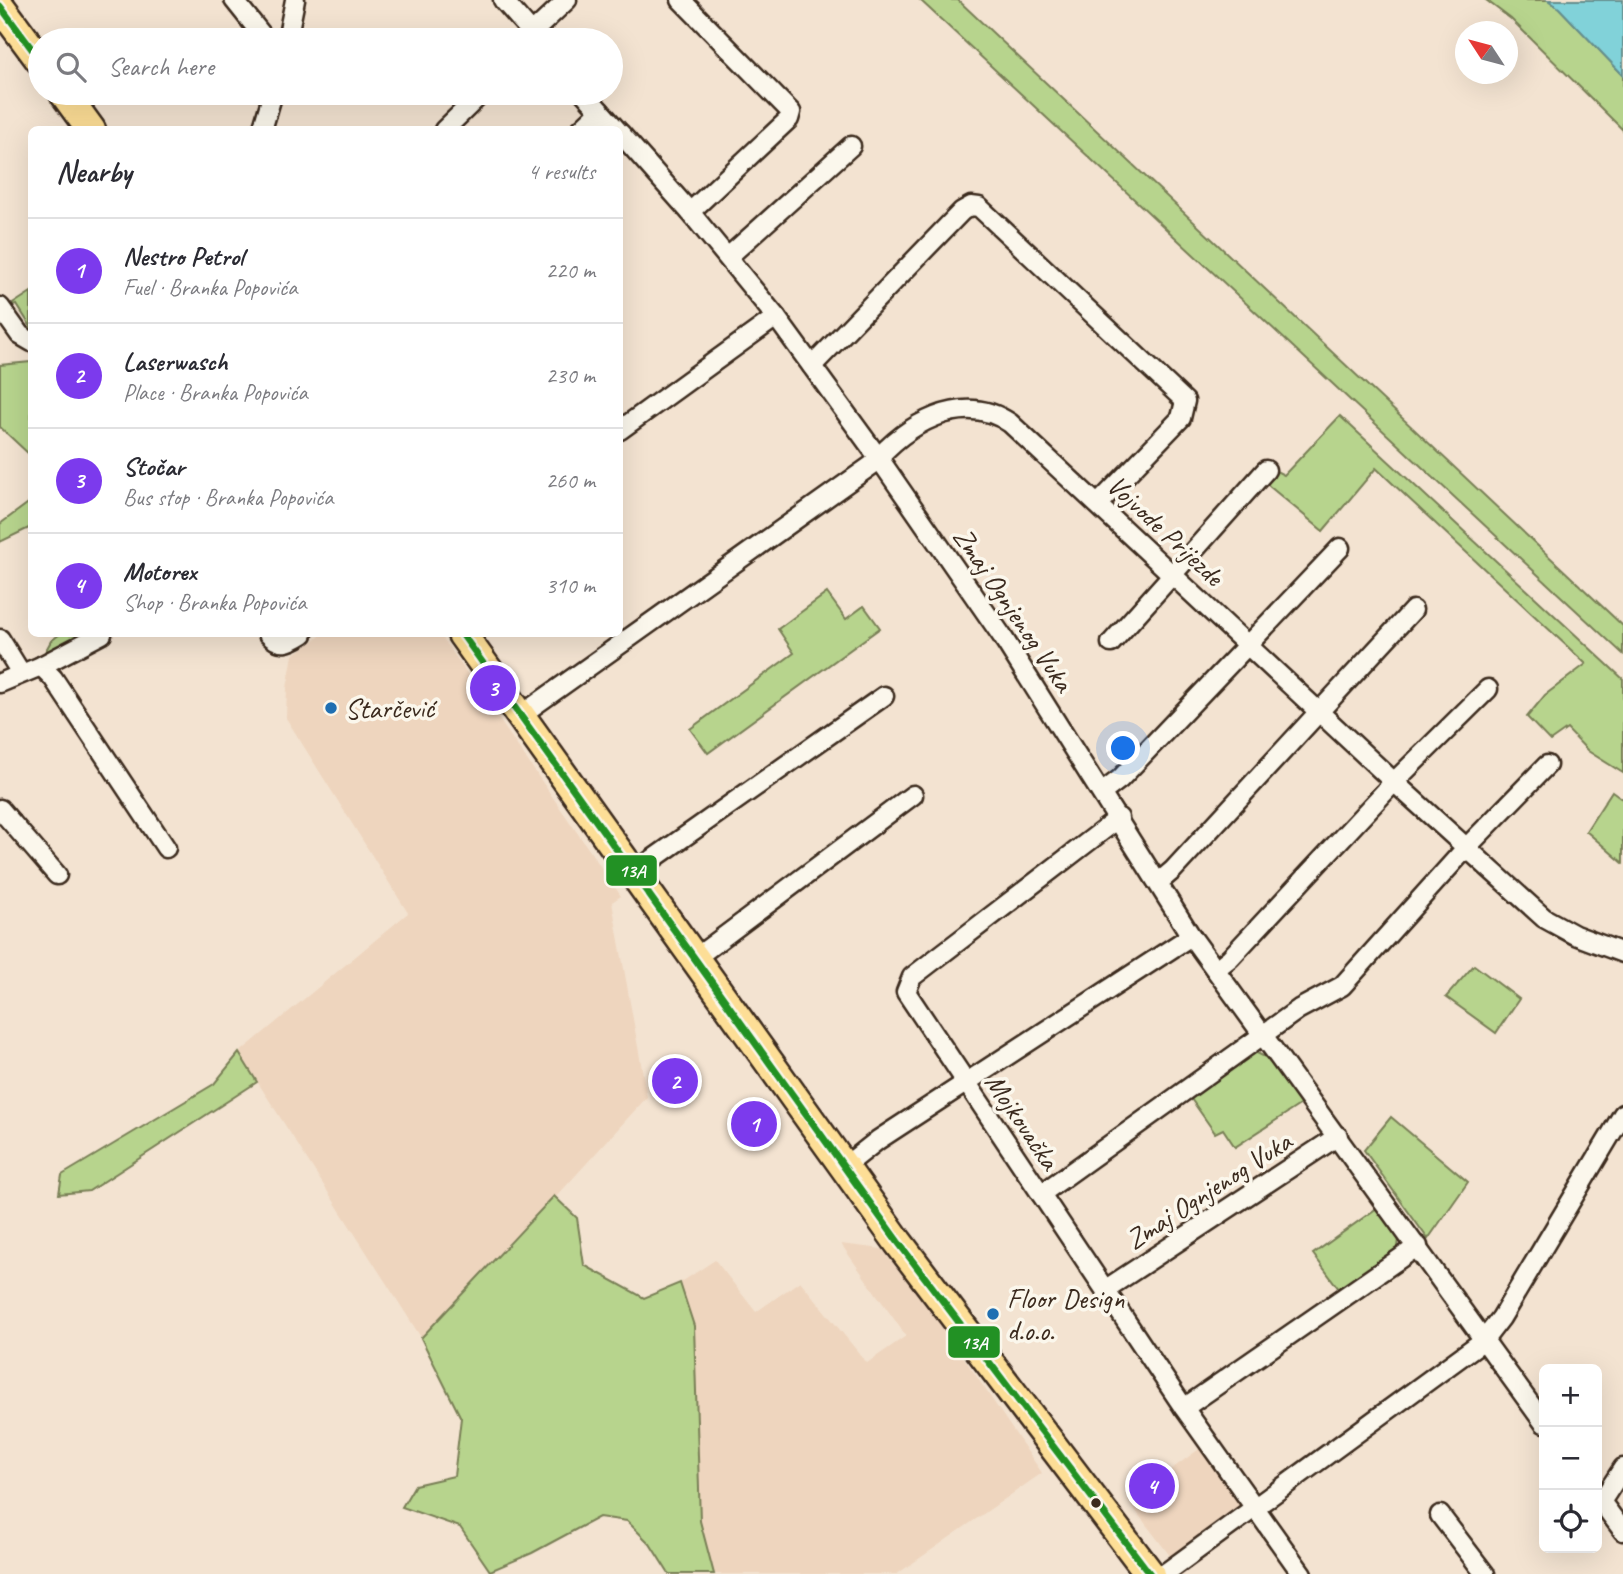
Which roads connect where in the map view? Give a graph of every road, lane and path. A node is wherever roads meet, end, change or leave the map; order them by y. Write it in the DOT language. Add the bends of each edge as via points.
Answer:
graph roads {
  1 [pos="234,0"];
  2 [pos="295,0"];
  3 [pos="503,0"];
  4 [pos="567,0"];
  5 [pos="681,0"];
  6 [pos="0,6"];
  7 [pos="256,28"];
  8 [pos="289,28"];
  9 [pos="527,28"];
  10 [pos="544,28"];
  11 [pos="28,44"];
  12 [pos="73,105"];
  13 [pos="269,105"];
  14 [pos="470,105"];
  15 [pos="595,105"];
  16 [pos="600,111"];
  17 [pos="88,126"];
  18 [pos="263,126"];
  19 [pos="448,126"];
  20 [pos="584,126"];
  21 [pos="614,126"];
  22 [pos="623,137"];
  23 [pos="851,146"];
  24 [pos="690,212"];
  25 [pos="728,257"];
  26 [pos="0,307"];
  27 [pos="776,317"];
  28 [pos="28,340"];
  29 [pos="812,366"];
  30 [pos="623,423"];
  31 [pos="878,457"];
  32 [pos="1266,470"];
  33 [pos="1099,503"];
  34 [pos="1340,548"];
  35 [pos="1175,575"];
  36 [pos="1413,610"];
  37 [pos="96,637"];
  38 [pos="273,637"];
  39 [pos="299,637"];
  40 [pos="465,637"];
  41 [pos="0,639"];
  42 [pos="1111,643"];
  43 [pos="1250,644"];
  44 [pos="41,666"];
  45 [pos="21,673"];
  46 [pos="0,683"];
  47 [pos="1488,689"];
  48 [pos="884,696"];
  49 [pos="1320,710"];
  50 [pos="521,715"];
  51 [pos="1547,765"];
  52 [pos="1394,782"];
  53 [pos="1103,792"];
  54 [pos="913,795"];
  55 [pos="0,809"];
  56 [pos="1119,818"];
  57 [pos="166,848"];
  58 [pos="1466,848"];
  59 [pos="633,873"];
  60 [pos="57,875"];
  61 [pos="1159,882"];
  62 [pos="1191,936"];
  63 [pos="1623,953"];
  64 [pos="694,959"];
  65 [pos="1216,969"];
  66 [pos="1264,1036"];
  67 [pos="966,1084"];
  68 [pos="1623,1114"];
  69 [pos="1338,1136"];
  70 [pos="844,1167"];
  71 [pos="1041,1194"];
  72 [pos="1418,1245"];
  73 [pos="1106,1289"];
  74 [pos="1484,1340"];
  75 [pos="1184,1408"];
  76 [pos="1539,1416"];
  77 [pos="1623,1468"];
  78 [pos="1602,1495"];
  79 [pos="1602,1503"];
  80 [pos="1254,1508"];
  81 [pos="1440,1515"];
  82 [pos="1623,1531"];
  83 [pos="1150,1574"];
  84 [pos="1164,1574"];
  85 [pos="1302,1574"];
  86 [pos="1485,1574"];
  1 -- 7 [label="street"];
  2 -- 8 [label="street"];
  3 -- 9 [label="street"];
  4 -- 10 [label="street"];
  5 -- 24 [label="street" via="791,112 789,120"];
  6 -- 11 [label="main road"];
  12 -- 17 [label="main road"];
  13 -- 18 [label="street"];
  14 -- 19 [label="street"];
  15 -- 16 [label="street, Zmaj Ognjenog Vuka"];
  16 -- 20 [label="street"];
  16 -- 21 [label="street, Zmaj Ognjenog Vuka"];
  22 -- 24 [label="street, Zmaj Ognjenog Vuka"];
  23 -- 25 [label="street"];
  24 -- 25 [label="street, Zmaj Ognjenog Vuka"];
  25 -- 27 [label="street, Zmaj Ognjenog Vuka"];
  26 -- 28 [label="street"];
  27 -- 29 [label="street, Zmaj Ognjenog Vuka"];
  27 -- 30 [label="street"];
  29 -- 31 [label="street, Zmaj Ognjenog Vuka"];
  29 -- 33 [label="street" via="962,211 979,207 1185,401 1181,418"];
  31 -- 33 [label="street, Vojvode Prijezde" via="929,418 953,410 978,409 1010,423"];
  31 -- 50 [label="street, Vojvode Prijezde"];
  31 -- 53 [label="street, Zmaj Ognjenog Vuka"];
  32 -- 35 [label="street"];
  33 -- 35 [label="street, Vojvode Prijezde"];
  34 -- 43 [label="street"];
  35 -- 42 [label="street"];
  35 -- 43 [label="street, Vojvode Prijezde"];
  36 -- 49 [label="street"];
  37 -- 44 [label="street"];
  38 -- 39 [label="street" via="282,643"];
  40 -- 50 [label="main road"];
  41 -- 45 [label="street"];
  43 -- 49 [label="street, Vojvode Prijezde"];
  43 -- 53 [label="street"];
  44 -- 45 [label="street"];
  44 -- 57 [label="street"];
  45 -- 46 [label="street"];
  47 -- 52 [label="street"];
  48 -- 59 [label="street"];
  49 -- 52 [label="street, Vojvode Prijezde"];
  49 -- 61 [label="street"];
  50 -- 59 [label="main road"];
  51 -- 58 [label="street"];
  52 -- 58 [label="street, Vojvode Prijezde"];
  52 -- 65 [label="street"];
  53 -- 56 [label="street, Zmaj Ognjenog Vuka"];
  54 -- 64 [label="street"];
  55 -- 60 [label="street"];
  56 -- 61 [label="street, Zmaj Ognjenog Vuka"];
  56 -- 67 [label="street, Mojkovačka" via="906,985 908,998"];
  58 -- 63 [label="street, Vojvode Prijezde" via="1544,918"];
  58 -- 66 [label="street" via="1342,986 1314,999"];
  59 -- 64 [label="main road"];
  61 -- 62 [label="street, Zmaj Ognjenog Vuka"];
  62 -- 65 [label="street, Zmaj Ognjenog Vuka"];
  62 -- 67 [label="street"];
  64 -- 70 [label="main road"];
  65 -- 66 [label="street, Zmaj Ognjenog Vuka"];
  66 -- 69 [label="street, Zmaj Ognjenog Vuka"];
  66 -- 71 [label="street"];
  67 -- 70 [label="street"];
  67 -- 71 [label="street, Mojkovačka"];
  68 -- 74 [label="street"];
  69 -- 72 [label="street, Zmaj Ognjenog Vuka"];
  69 -- 73 [label="street, Zmaj Ognjenog Vuka"];
  70 -- 83 [label="main road"];
  71 -- 73 [label="street, Mojkovačka"];
  72 -- 74 [label="street, Zmaj Ognjenog Vuka"];
  72 -- 75 [label="street"];
  73 -- 75 [label="street, Mojkovačka"];
  74 -- 76 [label="street, Zmaj Ognjenog Vuka"];
  74 -- 80 [label="street"];
  75 -- 80 [label="street, Mojkovačka"];
  77 -- 78 [label="street"];
  79 -- 82 [label="street"];
  80 -- 84 [label="street"];
  80 -- 85 [label="street, Mojkovačka"];
  81 -- 86 [label="street"];
}
